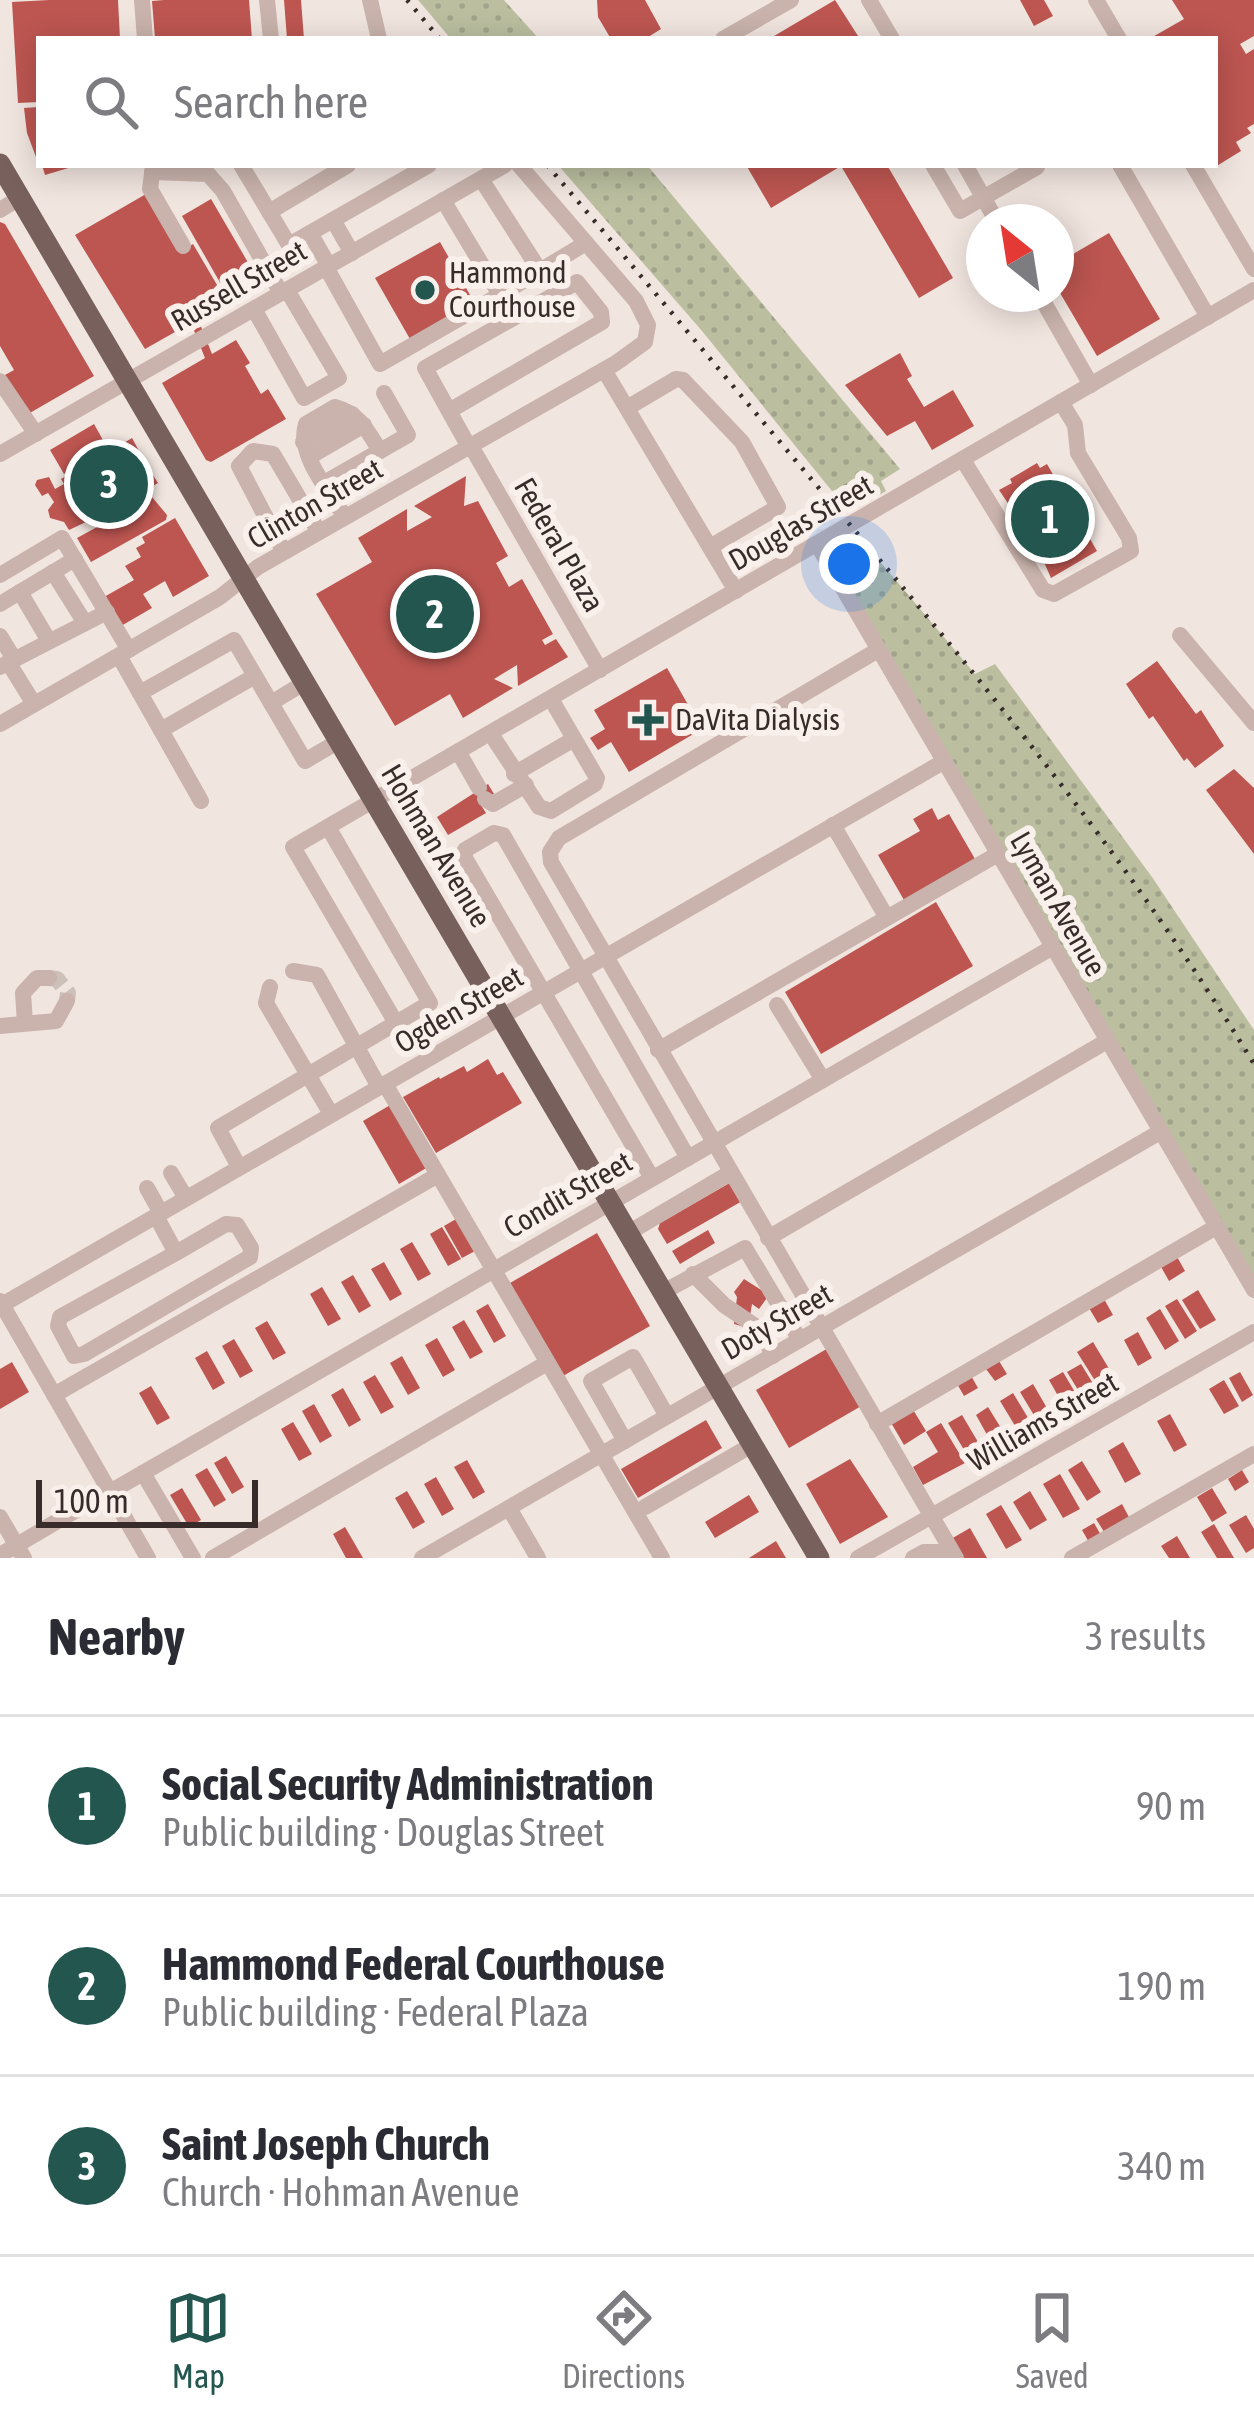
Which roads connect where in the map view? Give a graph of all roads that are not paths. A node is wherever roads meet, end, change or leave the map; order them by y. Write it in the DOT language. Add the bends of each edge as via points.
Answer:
graph roads {
  1 [pos="142,0"];
  2 [pos="267,0"];
  3 [pos="370,0"];
  4 [pos="791,0"];
  5 [pos="869,0"];
  6 [pos="1096,0"];
  7 [pos="145,36"];
  8 [pos="271,36"];
  9 [pos="382,36"];
  10 [pos="728,36"];
  11 [pos="890,36"];
  12 [pos="1117,36"];
  13 [pos="0,164"];
  14 [pos="243,168"];
  15 [pos="343,168"];
  16 [pos="424,168"];
  17 [pos="500,168"];
  18 [pos="522,168"];
  19 [pos="935,168"];
  20 [pos="966,168"];
  21 [pos="1035,168"];
  22 [pos="1122,168"];
  23 [pos="1195,168"];
  24 [pos="153,169"];
  25 [pos="481,179"];
  26 [pos="983,198"];
  27 [pos="443,200"];
  28 [pos="9,204"];
  29 [pos="987,204"];
  30 [pos="269,212"];
  31 [pos="333,220"];
  32 [pos="310,233"];
  33 [pos="586,243"];
  34 [pos="183,246"];
  35 [pos="352,253"];
  36 [pos="327,267"];
  37 [pos="1254,269"];
  38 [pos="540,271"];
  39 [pos="1254,290"];
  40 [pos="284,292"];
  41 [pos="500,295"];
  42 [pos="254,309"];
  43 [pos="1049,312"];
  44 [pos="1208,317"];
  45 [pos="604,370"];
  46 [pos="0,381"];
  47 [pos="126,382"];
  48 [pos="1091,385"];
  49 [pos="384,393"];
  50 [pos="1061,402"];
  51 [pos="627,408"];
  52 [pos="449,412"];
  53 [pos="355,417"];
  54 [pos="36,434"];
  55 [pos="305,446"];
  56 [pos="470,446"];
  57 [pos="380,451"];
  58 [pos="0,454"];
  59 [pos="962,460"];
  60 [pos="345,471"];
  61 [pos="324,483"];
  62 [pos="344,517"];
  63 [pos="319,532"];
  64 [pos="817,544"];
  65 [pos="710,547"];
  66 [pos="284,552"];
  67 [pos="75,559"];
  68 [pos="53,572"];
  69 [pos="0,575"];
  70 [pos="243,579"];
  71 [pos="20,592"];
  72 [pos="736,592"];
  73 [pos="0,604"];
  74 [pos="107,612"];
  75 [pos="86,623"];
  76 [pos="1180,635"];
  77 [pos="0,636"];
  78 [pos="49,641"];
  79 [pos="878,650"];
  80 [pos="124,652"];
  81 [pos="7,663"];
  82 [pos="600,670"];
  83 [pos="255,676"];
  84 [pos="304,683"];
  85 [pos="140,693"];
  86 [pos="551,699"];
  87 [pos="271,703"];
  88 [pos="34,704"];
  89 [pos="1254,723"];
  90 [pos="0,724"];
  91 [pos="160,730"];
  92 [pos="491,734"];
  93 [pos="574,739"];
  94 [pos="339,741"];
  95 [pos="459,753"];
  96 [pos="944,762"];
  97 [pos="520,780"];
  98 [pos="201,801"];
  99 [pos="375,802"];
  100 [pos="833,825"];
  101 [pos="328,827"];
  102 [pos="998,854"];
  103 [pos="887,918"];
  104 [pos="1053,947"];
  105 [pos="604,958"];
  106 [pos="581,970"];
  107 [pos="293,971"];
  108 [pos="49,978"];
  109 [pos="270,987"];
  110 [pos="542,993"];
  111 [pos="68,1001"];
  112 [pos="777,1005"];
  113 [pos="502,1016"];
  114 [pos="26,1023"];
  115 [pos="396,1023"];
  116 [pos="0,1026"];
  117 [pos="1107,1041"];
  118 [pos="357,1046"];
  119 [pos="658,1050"];
  120 [pos="308,1075"];
  121 [pos="824,1080"];
  122 [pos="382,1085"];
  123 [pos="331,1114"];
  124 [pos="1160,1132"];
  125 [pos="713,1144"];
  126 [pos="688,1158"];
  127 [pos="239,1167"];
  128 [pos="171,1173"];
  129 [pos="730,1173"];
  130 [pos="438,1175"];
  131 [pos="652,1178"];
  132 [pos="147,1188"];
  133 [pos="187,1198"];
  134 [pos="610,1202"];
  135 [pos="159,1214"];
  136 [pos="1216,1227"];
  137 [pos="628,1233"];
  138 [pos="768,1238"];
  139 [pos="176,1253"];
  140 [pos="493,1269"];
  141 [pos="693,1274"];
  142 [pos="1254,1291"];
  143 [pos="662,1292"];
  144 [pos="1,1304"];
  145 [pos="821,1328"];
  146 [pos="1254,1332"];
  147 [pos="800,1340"];
  148 [pos="773,1356"];
  149 [pos="547,1363"];
  150 [pos="718,1387"];
  151 [pos="54,1395"];
  152 [pos="668,1416"];
  153 [pos="877,1424"];
  154 [pos="626,1441"];
  155 [pos="752,1444"];
  156 [pos="1254,1454"];
  157 [pos="601,1455"];
  158 [pos="143,1473"];
  159 [pos="110,1492"];
  160 [pos="645,1507"];
  161 [pos="509,1508"];
  162 [pos="78,1509"];
  163 [pos="931,1516"];
  164 [pos="0,1517"];
  165 [pos="909,1529"];
  166 [pos="13,1553"];
  167 [pos="869,1555"];
  168 [pos="531,1556"];
  169 [pos="926,1556"];
  170 [pos="148,1558"];
  171 [pos="193,1558"];
  172 [pos="213,1558"];
  173 [pos="422,1558"];
  174 [pos="662,1558"];
  175 [pos="819,1558"];
  176 [pos="956,1558"];
  177 [pos="1072,1558"];
  1 -- 7 [label="street"];
  2 -- 8 [label="street"];
  3 -- 9 [label="street"];
  4 -- 10 [label="street"];
  5 -- 11 [label="street"];
  6 -- 12 [label="street"];
  13 -- 28 [label="main road, Hohman Avenue"];
  14 -- 30 [label="street"];
  15 -- 30 [label="street"];
  16 -- 31 [label="street"];
  17 -- 25 [label="street, Russell Street"];
  18 -- 33 [label="street"];
  19 -- 26 [label="street" via="960,211"];
  20 -- 26 [label="street"];
  21 -- 26 [label="street"];
  22 -- 44 [label="street"];
  23 -- 37 [label="street"];
  24 -- 34 [label="street" via="151,189"];
  24 -- 40 [label="street" via="208,174"];
  25 -- 27 [label="street, Russell Street"];
  25 -- 38 [label="street"];
  26 -- 29 [label="street"];
  27 -- 35 [label="street, Russell Street"];
  27 -- 41 [label="street"];
  28 -- 47 [label="main road, Hohman Avenue"];
  30 -- 32 [label="street" via="289,245"];
  31 -- 32 [label="street"];
  31 -- 35 [label="street"];
  32 -- 36 [label="street"];
  33 -- 38 [label="street"];
  33 -- 45 [label="street, Clinton Street" via="647,325 645,342"];
  35 -- 36 [label="street, Russell Street"];
  36 -- 40 [label="street, Russell Street"];
  36 -- 41 [label="street" via="380,364"];
  38 -- 41 [label="street"];
  39 -- 44 [label="street, Douglas Street"];
  40 -- 42 [label="street, Russell Street"];
  40 -- 42 [label="street" via="339,378 304,398"];
  42 -- 47 [label="street, Russell Street"];
  43 -- 48 [label="street"];
  44 -- 48 [label="street, Douglas Street"];
  45 -- 51 [label="street"];
  45 -- 56 [label="street, Clinton Street"];
  46 -- 54 [label="street"];
  47 -- 54 [label="street, Russell Street"];
  47 -- 70 [label="main road, Hohman Avenue"];
  48 -- 50 [label="street, Douglas Street"];
  49 -- 57 [label="street" via="408,435"];
  50 -- 59 [label="street, Douglas Street"];
  50 -- 59 [label="street" via="1076,424 1078,453 1131,551 1054,594 1043,590"];
  51 -- 65 [label="street"];
  51 -- 65 [label="street" via="683,380 742,442 777,510"];
  52 -- 52 [label="street, Federal Plaza" via="425,368 577,282 602,322"];
  52 -- 56 [label="street, Federal Plaza"];
  53 -- 55 [label="street"];
  53 -- 55 [label="street" via="334,406 306,424"];
  53 -- 57 [label="street"];
  54 -- 58 [label="street, Russell Street"];
  55 -- 61 [label="street"];
  56 -- 62 [label="street, Clinton Street"];
  56 -- 82 [label="street, Federal Plaza"];
  57 -- 60 [label="street"];
  59 -- 64 [label="street, Douglas Street"];
  60 -- 61 [label="street"];
  60 -- 62 [label="street"];
  61 -- 62 [label="street"];
  62 -- 63 [label="street, Clinton Street"];
  63 -- 66 [label="street, Clinton Street"];
  63 -- 66 [label="street" via="273,454 254,451 239,466"];
  64 -- 72 [label="street, Douglas Street"];
  64 -- 79 [label="street, Lyman Avenue"];
  65 -- 72 [label="street"];
  66 -- 70 [label="street, Clinton Street"];
  67 -- 68 [label="street"];
  67 -- 69 [label="street" via="62,538"];
  67 -- 74 [label="street"];
  68 -- 71 [label="street"];
  68 -- 75 [label="street"];
  70 -- 80 [label="street, Clinton Street"];
  70 -- 84 [label="main road, Hohman Avenue"];
  71 -- 73 [label="street"];
  71 -- 78 [label="street"];
  72 -- 82 [label="street, Douglas Street"];
  74 -- 75 [label="street"];
  74 -- 80 [label="street"];
  75 -- 78 [label="street"];
  76 -- 89 [label="street"];
  77 -- 81 [label="street"];
  78 -- 81 [label="street"];
  79 -- 96 [label="street, Lyman Avenue"];
  79 -- 105 [label="street" via="559,838 551,862"];
  80 -- 85 [label="street"];
  80 -- 88 [label="street, Clinton Street"];
  81 -- 88 [label="street"];
  82 -- 86 [label="street, Douglas Street"];
  83 -- 85 [label="street" via="233,640"];
  83 -- 87 [label="street"];
  83 -- 91 [label="street"];
  84 -- 87 [label="street"];
  84 -- 94 [label="main road, Hohman Avenue"];
  85 -- 91 [label="street"];
  86 -- 92 [label="street, Douglas Street"];
  86 -- 93 [label="street"];
  87 -- 94 [label="street" via="305,761"];
  88 -- 90 [label="street, Clinton Street"];
  91 -- 98 [label="street"];
  92 -- 95 [label="street, Douglas Street"];
  92 -- 97 [label="street"];
  93 -- 97 [label="street"];
  93 -- 97 [label="street" via="595,784 544,812"];
  94 -- 99 [label="main road, Hohman Avenue"];
  95 -- 97 [label="street" via="494,804"];
  95 -- 99 [label="street, Douglas Street"];
  96 -- 100 [label="street, Ogden Street"];
  96 -- 102 [label="street, Lyman Avenue"];
  99 -- 101 [label="street, Douglas Street"];
  99 -- 113 [label="main road, Hohman Avenue"];
  100 -- 103 [label="street"];
  100 -- 105 [label="street, Ogden Street"];
  101 -- 115 [label="street" via="430,1003"];
  101 -- 115 [label="street" via="293,847"];
  102 -- 103 [label="street"];
  102 -- 104 [label="street, Lyman Avenue"];
  103 -- 119 [label="street"];
  104 -- 117 [label="street, Lyman Avenue"];
  104 -- 121 [label="street, Condit Street"];
  105 -- 106 [label="street, Ogden Street"];
  105 -- 119 [label="street"];
  106 -- 110 [label="street, Ogden Street"];
  106 -- 110 [label="street" via="503,835 465,850"];
  106 -- 126 [label="street"];
  107 -- 118 [label="street" via="316,975"];
  108 -- 114 [label="street" via="23,993"];
  109 -- 120 [label="street" via="266,1003"];
  110 -- 113 [label="street, Ogden Street"];
  110 -- 131 [label="street"];
  111 -- 114 [label="street" via="56,1021"];
  112 -- 121 [label="street"];
  113 -- 122 [label="street, Ogden Street"];
  113 -- 134 [label="main road, Hohman Avenue"];
  114 -- 116 [label="street"];
  115 -- 118 [label="street"];
  117 -- 124 [label="street, Lyman Avenue"];
  117 -- 138 [label="street"];
  118 -- 120 [label="street"];
  118 -- 122 [label="street"];
  119 -- 125 [label="street"];
  120 -- 123 [label="street"];
  120 -- 127 [label="street" via="218,1128"];
  121 -- 125 [label="street, Condit Street"];
  122 -- 123 [label="street, Ogden Street"];
  122 -- 130 [label="street"];
  123 -- 127 [label="street, Ogden Street"];
  124 -- 136 [label="street, Lyman Avenue"];
  124 -- 145 [label="street, Doty Street"];
  125 -- 126 [label="street, Condit Street"];
  125 -- 129 [label="street"];
  126 -- 131 [label="street, Condit Street"];
  127 -- 133 [label="street, Ogden Street"];
  128 -- 133 [label="street"];
  129 -- 137 [label="street"];
  129 -- 138 [label="street"];
  130 -- 140 [label="street"];
  130 -- 151 [label="street"];
  131 -- 134 [label="street, Condit Street"];
  132 -- 135 [label="street"];
  133 -- 135 [label="street, Ogden Street"];
  134 -- 137 [label="main road, Hohman Avenue"];
  134 -- 140 [label="street, Condit Street"];
  135 -- 139 [label="street"];
  135 -- 144 [label="street, Ogden Street"];
  136 -- 142 [label="street, Lyman Avenue"];
  136 -- 153 [label="street"];
  137 -- 143 [label="main road, Hohman Avenue"];
  138 -- 145 [label="street"];
  139 -- 139 [label="street" via="60,1317 74,1355 250,1257 251,1248 237,1226 226,1224"];
  140 -- 149 [label="street"];
  140 -- 158 [label="street, Condit Street"];
  141 -- 143 [label="street"];
  141 -- 147 [label="street" via="745,1248"];
  141 -- 148 [label="street" via="761,1330"];
  143 -- 150 [label="main road, Hohman Avenue"];
  144 -- 151 [label="street"];
  145 -- 147 [label="street, Doty Street"];
  145 -- 153 [label="street"];
  146 -- 163 [label="street, Williams Street"];
  147 -- 148 [label="street, Doty Street"];
  148 -- 150 [label="street, Doty Street"];
  149 -- 157 [label="street"];
  149 -- 172 [label="street"];
  150 -- 152 [label="street, Doty Street"];
  150 -- 155 [label="main road, Hohman Avenue"];
  151 -- 159 [label="street"];
  152 -- 154 [label="street, Doty Street"];
  152 -- 154 [label="street" via="633,1357 591,1381"];
  153 -- 163 [label="street"];
  154 -- 157 [label="street, Doty Street"];
  155 -- 160 [label="street"];
  155 -- 175 [label="main road, Hohman Avenue"];
  156 -- 177 [label="street"];
  157 -- 161 [label="street, Doty Street"];
  157 -- 174 [label="street"];
  158 -- 159 [label="street, Condit Street"];
  158 -- 171 [label="street"];
  159 -- 170 [label="street"];
  161 -- 168 [label="street"];
  161 -- 173 [label="street, Doty Street"];
  162 -- 166 [label="street"];
  163 -- 165 [label="street, Williams Street"];
  163 -- 176 [label="street"];
  164 -- 166 [label="street"];
  165 -- 167 [label="street, Williams Street"];
  165 -- 169 [label="street"];
}
